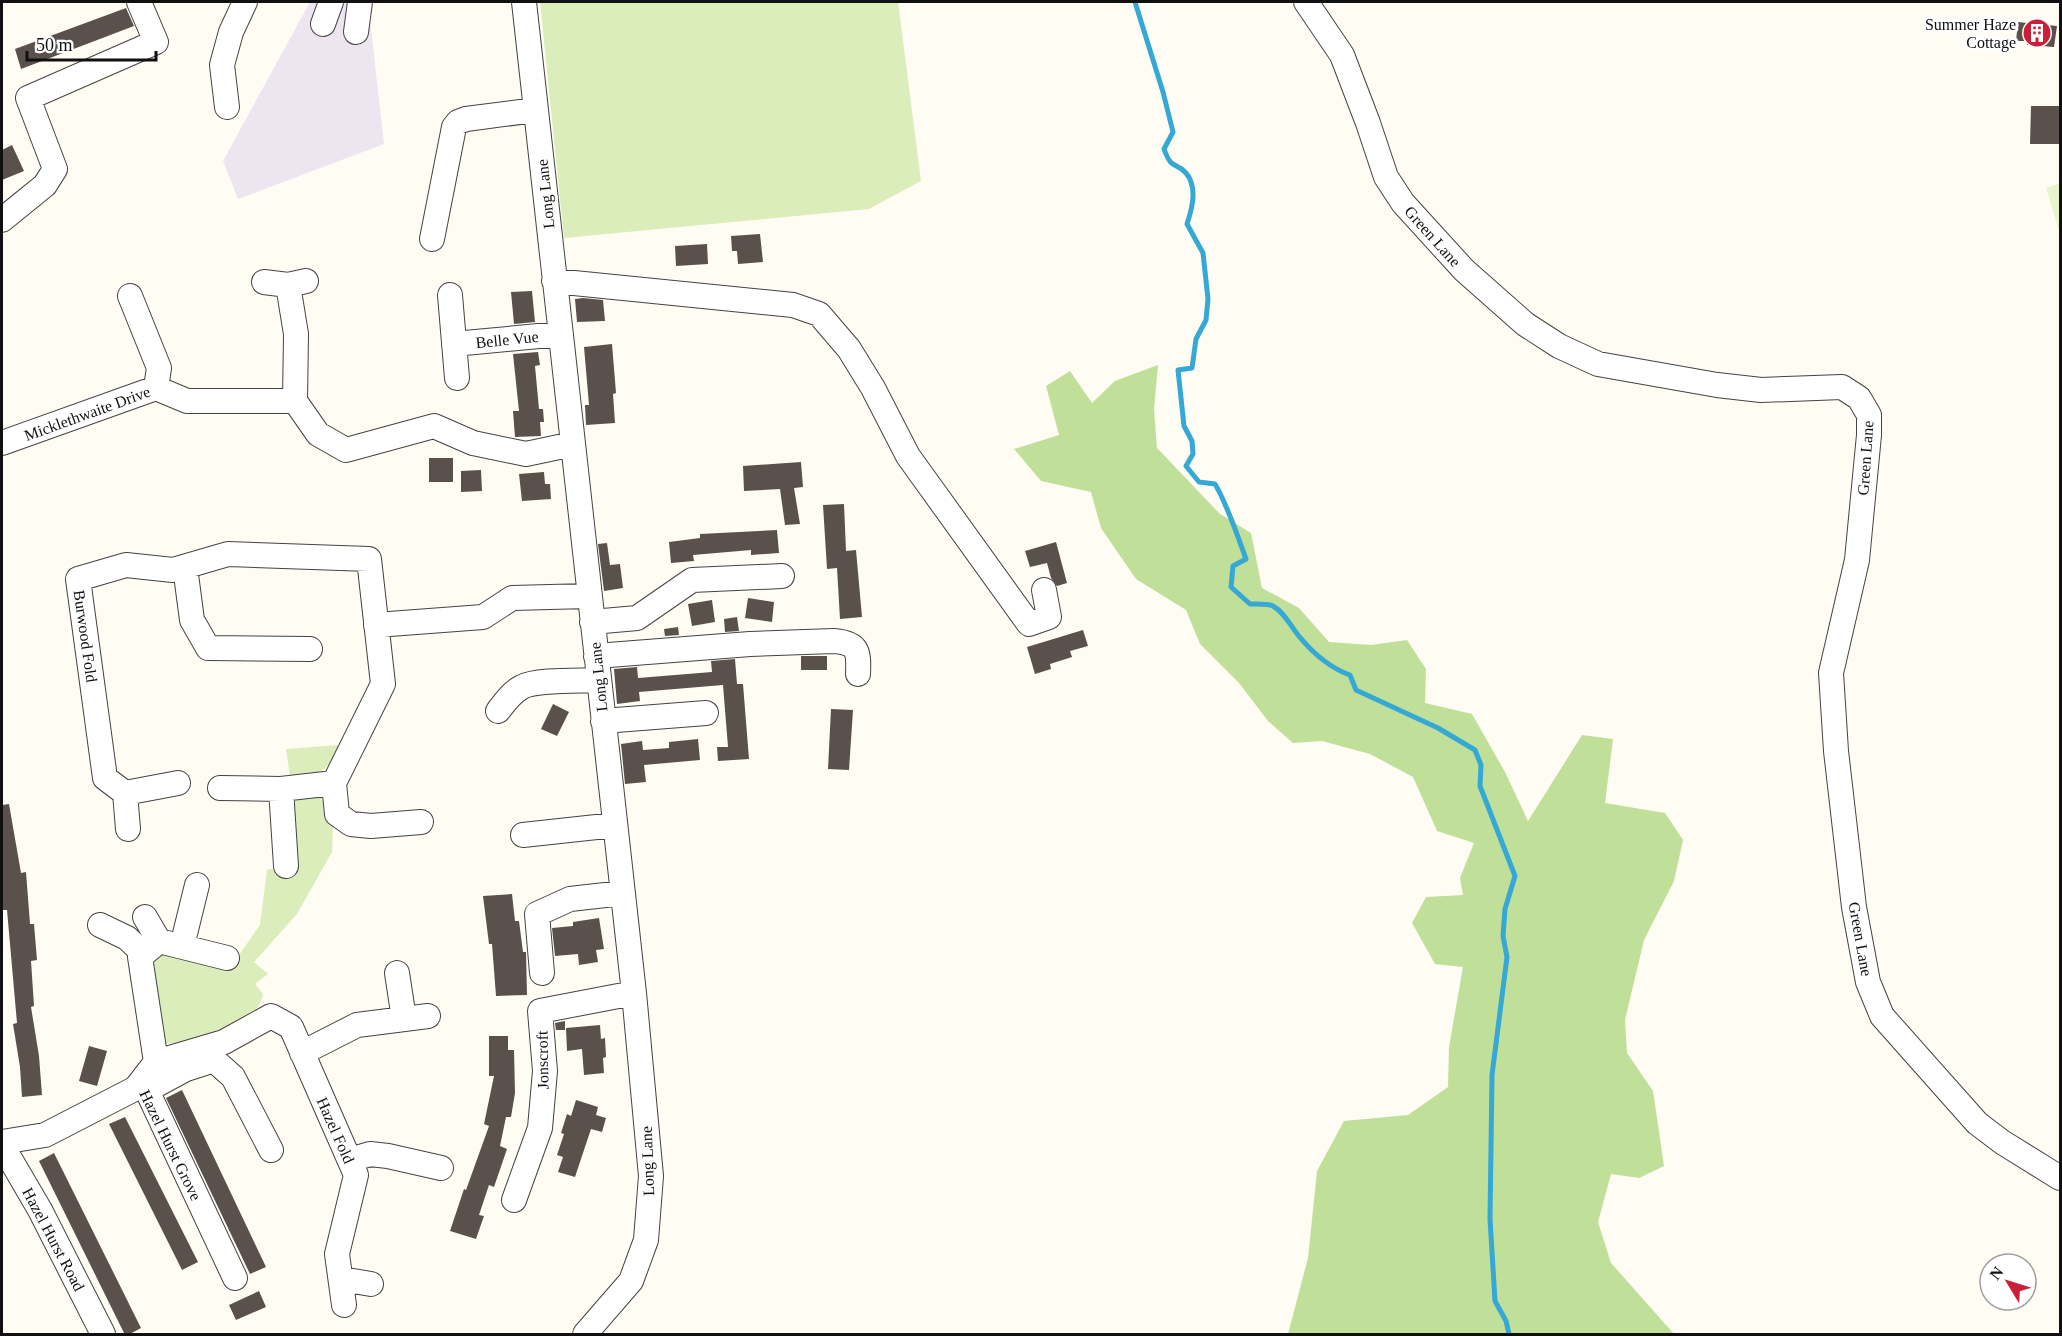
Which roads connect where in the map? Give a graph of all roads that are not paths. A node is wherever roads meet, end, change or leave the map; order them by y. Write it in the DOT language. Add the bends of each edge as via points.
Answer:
graph roads {
  1 [pos="139,2"];
  2 [pos="245,2"];
  3 [pos="360,2"];
  4 [pos="524,2"];
  5 [pos="1306,2"];
  6 [pos="356,32"];
  7 [pos="227,107"];
  8 [pos="535,110"];
  9 [pos="2,220"];
  10 [pos="432,239"];
  11 [pos="555,281"];
  12 [pos="264,282"];
  13 [pos="450,295"];
  14 [pos="130,296"];
  15 [pos="560,334"];
  16 [pos="454,344"];
  17 [pos="457,378"];
  18 [pos="156,388"];
  19 [pos="295,401"];
  20 [pos="2,443"];
  21 [pos="573,444"];
  22 [pos="185,567"];
  23 [pos="782,576"];
  24 [pos="1044,590"];
  25 [pos="588,596"];
  26 [pos="592,622"];
  27 [pos="376,625"];
  28 [pos="310,649"];
  29 [pos="596,656"];
  30 [pos="858,674"];
  31 [pos="599,680"];
  32 [pos="498,711"];
  33 [pos="706,713"];
  34 [pos="603,721"];
  35 [pos="178,783"];
  36 [pos="334,783"];
  37 [pos="220,788"];
  38 [pos="281,789"];
  39 [pos="125,793"];
  40 [pos="421,822"];
  41 [pos="615,825"];
  42 [pos="128,829"];
  43 [pos="523,835"];
  44 [pos="286,866"];
  45 [pos="197,885"];
  46 [pos="623,893"];
  47 [pos="145,916"];
  48 [pos="100,925"];
  49 [pos="162,947"];
  50 [pos="227,958"];
  51 [pos="397,973"];
  52 [pos="542,973"];
  53 [pos="634,993"];
  54 [pos="302,1053"];
  55 [pos="156,1062"];
  56 [pos="141,1089"];
  57 [pos="2,1143"];
  58 [pos="272,1150"];
  59 [pos="350,1160"];
  60 [pos="441,1168"];
  61 [pos="2061,1178"];
  62 [pos="514,1200"];
  63 [pos="235,1278"];
  64 [pos="340,1279"];
  65 [pos="371,1284"];
  66 [pos="344,1305"];
  67 [pos="103,1335"];
  68 [pos="585,1335"];
  1 -- 9 [label="street" via="156,42 28,98 55,169 45,185"];
  2 -- 7 [label="street" via="222,65"];
  3 -- 6 [label="street"];
  4 -- 8 [label="street, Long Lane"];
  5 -- 61 [label="street, Green Lane" via="1342,55 1386,177 1403,203 1464,270 1525,324 1598,364 1761,390 1842,387 1859,398 1869,415 1869,435 1857,560 1831,673 1853,896 1868,982 1882,1016 1977,1124"];
  8 -- 10 [label="street" via="466,119 454,127"];
  8 -- 11 [label="street, Long Lane"];
  11 -- 15 [label="street, Long Lane"];
  11 -- 24 [label="street" via="793,305 819,314 849,349 908,456 1029,624 1048,617"];
  12 -- 19 [label="street" via="297,283"];
  13 -- 16 [label="street, Belle Vue"];
  14 -- 18 [label="street" via="159,368"];
  15 -- 16 [label="street, Belle Vue"];
  15 -- 21 [label="street, Long Lane"];
  16 -- 17 [label="street, Belle Vue"];
  18 -- 19 [label="street, Micklethwaite Drive" via="187,401"];
  18 -- 20 [label="street, Micklethwaite Drive"];
  19 -- 21 [label="street" via="318,434 346,450 434,426 473,443 526,454"];
  21 -- 25 [label="street, Long Lane"];
  22 -- 27 [label="street, Burwood Fold" via="228,554 369,558"];
  22 -- 28 [label="street" via="192,620 208,648"];
  22 -- 39 [label="street, Burwood Fold" via="173,570 126,566 78,579 105,778"];
  23 -- 26 [label="street" via="692,580 637,618"];
  25 -- 26 [label="street, Long Lane"];
  25 -- 27 [label="street" via="512,598 483,618"];
  26 -- 29 [label="street, Long Lane"];
  27 -- 36 [label="street, Burwood Fold" via="382,684"];
  29 -- 30 [label="street" via="834,641 853,645 859,656"];
  29 -- 31 [label="street, Long Lane"];
  31 -- 32 [label="street" via="523,686"];
  31 -- 34 [label="street, Long Lane"];
  33 -- 34 [label="street"];
  34 -- 41 [label="street, Long Lane"];
  35 -- 39 [label="street"];
  36 -- 38 [label="street"];
  36 -- 40 [label="street" via="338,814 351,824"];
  37 -- 38 [label="street"];
  38 -- 44 [label="street"];
  39 -- 42 [label="street"];
  41 -- 43 [label="street"];
  41 -- 46 [label="street, Long Lane"];
  45 -- 49 [label="street"];
  46 -- 52 [label="street" via="570,899 537,914"];
  46 -- 53 [label="street, Long Lane"];
  47 -- 49 [label="street"];
  48 -- 49 [label="street" via="127,938"];
  49 -- 50 [label="street"];
  49 -- 55 [label="street" via="140,957"];
  51 -- 54 [label="street" via="416,1018 357,1025"];
  53 -- 62 [label="street, Jonscroft" via="540,1011 545,1071 540,1128"];
  53 -- 68 [label="street, Long Lane" via="651,1176 646,1240 631,1281"];
  54 -- 55 [label="street, Hazel Fold" via="291,1027 271,1016 224,1042"];
  54 -- 59 [label="street, Hazel Fold"];
  55 -- 56 [label="street"];
  56 -- 57 [label="street, Hazel Hurst Grove" via="45,1135"];
  56 -- 58 [label="street" via="214,1060 234,1077"];
  56 -- 63 [label="street, Hazel Hurst Grove"];
  57 -- 67 [label="street, Hazel Hurst Road"];
  59 -- 60 [label="street" via="369,1154"];
  59 -- 64 [label="street, Hazel Fold" via="356,1175 337,1254"];
  64 -- 65 [label="street"];
  64 -- 66 [label="street, Hazel Fold"];
}
